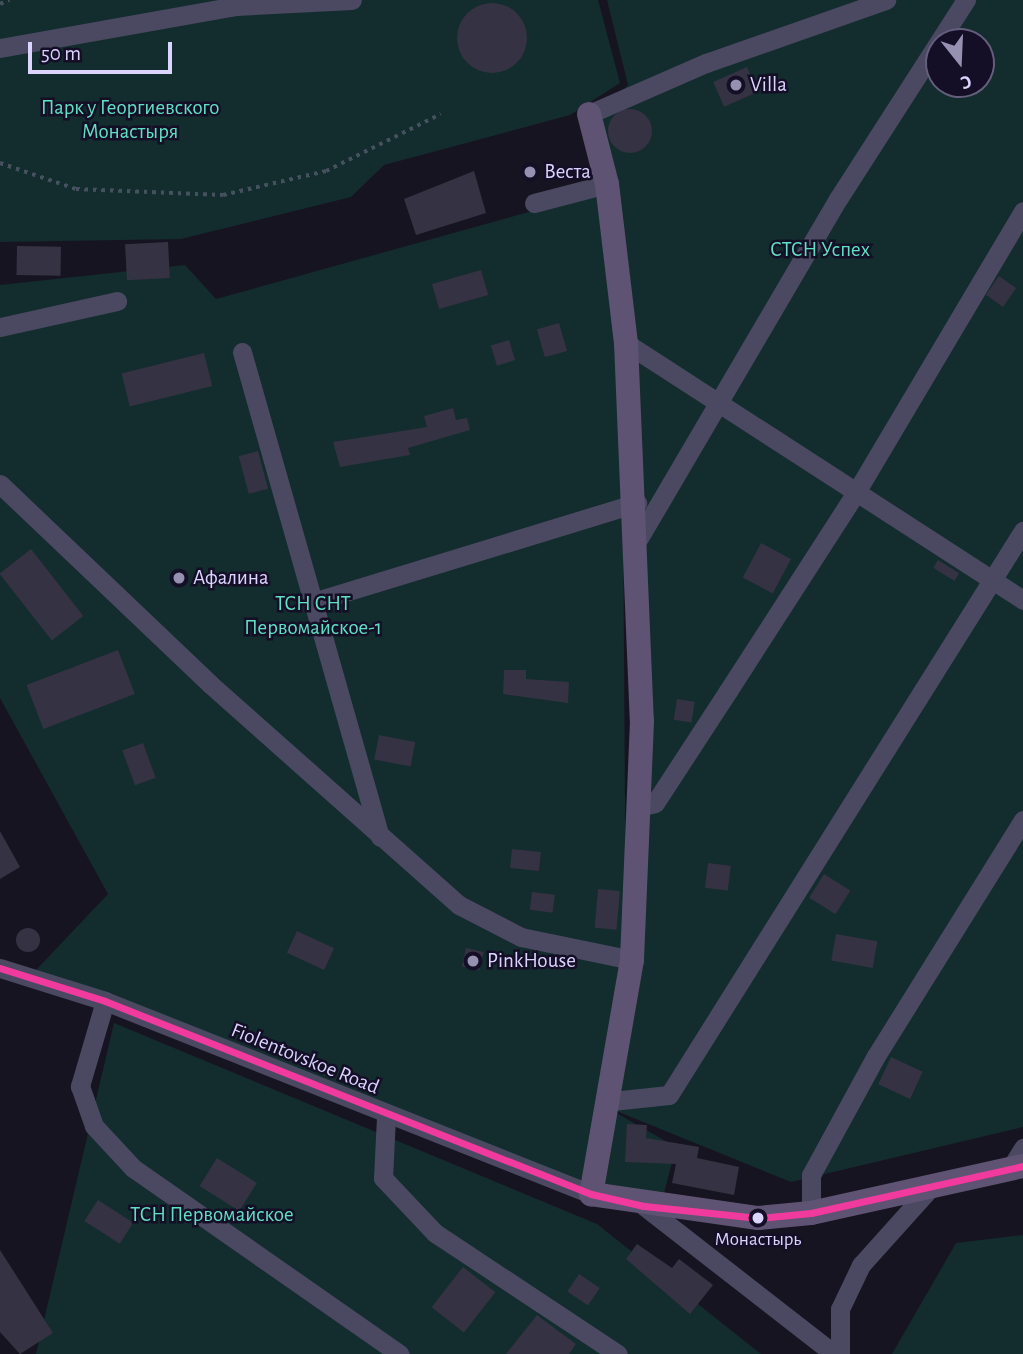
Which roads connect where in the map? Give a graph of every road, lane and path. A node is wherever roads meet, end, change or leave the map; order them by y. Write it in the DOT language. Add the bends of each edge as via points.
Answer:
graph roads {
  1 [pos="9,0"];
  2 [pos="352,0"];
  3 [pos="886,0"];
  4 [pos="966,0"];
  5 [pos="0,4"];
  6 [pos="0,48"];
  7 [pos="441,114"];
  8 [pos="589,114"];
  9 [pos="0,163"];
  10 [pos="607,184"];
  11 [pos="534,203"];
  12 [pos="1023,211"];
  13 [pos="117,301"];
  14 [pos="0,327"];
  15 [pos="626,343"];
  16 [pos="242,352"];
  17 [pos="722,402"];
  18 [pos="0,484"];
  19 [pos="858,489"];
  20 [pos="637,503"];
  21 [pos="1023,531"];
  22 [pos="639,538"];
  23 [pos="994,581"];
  24 [pos="1023,600"];
  25 [pos="316,601"];
  26 [pos="638,807"];
  27 [pos="1023,820"];
  28 [pos="380,837"];
  29 [pos="632,960"];
  30 [pos="0,968"];
  31 [pos="104,1001"];
  32 [pos="612,1101"];
  33 [pos="386,1117"];
  34 [pos="1023,1148"];
  35 [pos="1017,1168"];
  36 [pos="930,1188"];
  37 [pos="591,1194"];
  38 [pos="644,1206"];
  39 [pos="811,1213"];
  40 [pos="400,1354"];
  41 [pos="618,1354"];
  42 [pos="834,1354"];
  43 [pos="840,1354"];
  1 -- 5 [label="path"];
  2 -- 6 [label="street" via="222,8"];
  3 -- 8 [label="street" via="706,63"];
  4 -- 17 [label="street" via="838,199"];
  7 -- 9 [label="path" via="326,172 223,195 76,189"];
  8 -- 10 [label="main road"];
  10 -- 11 [label="street"];
  10 -- 15 [label="main road"];
  12 -- 19 [label="street"];
  13 -- 14 [label="street"];
  15 -- 17 [label="street"];
  15 -- 20 [label="main road"];
  16 -- 25 [label="street"];
  17 -- 19 [label="street"];
  17 -- 22 [label="street"];
  18 -- 28 [label="street"];
  19 -- 23 [label="street"];
  19 -- 26 [label="street" via="655,803"];
  20 -- 22 [label="main road"];
  20 -- 25 [label="street"];
  21 -- 23 [label="street"];
  22 -- 26 [label="main road"];
  23 -- 24 [label="street"];
  23 -- 32 [label="street" via="669,1095"];
  25 -- 28 [label="street"];
  26 -- 29 [label="main road"];
  27 -- 39 [label="street" via="876,1056 811,1175"];
  28 -- 29 [label="street" via="459,905 520,937"];
  29 -- 32 [label="main road"];
  30 -- 31 [label="street, Fiolentovskoe Road"];
  31 -- 33 [label="street, Fiolentovskoe Road"];
  31 -- 40 [label="street" via="80,1086 94,1126 133,1168"];
  32 -- 37 [label="main road"];
  33 -- 37 [label="street, Fiolentovskoe Road"];
  33 -- 41 [label="street" via="383,1178 435,1233"];
  34 -- 35 [label="street"];
  35 -- 36 [label="main road"];
  36 -- 39 [label="main road"];
  36 -- 43 [label="street" via="861,1265 840,1309"];
  37 -- 38 [label="main road"];
  38 -- 39 [label="main road" via="758,1218"];
  38 -- 42 [label="street"];
}
